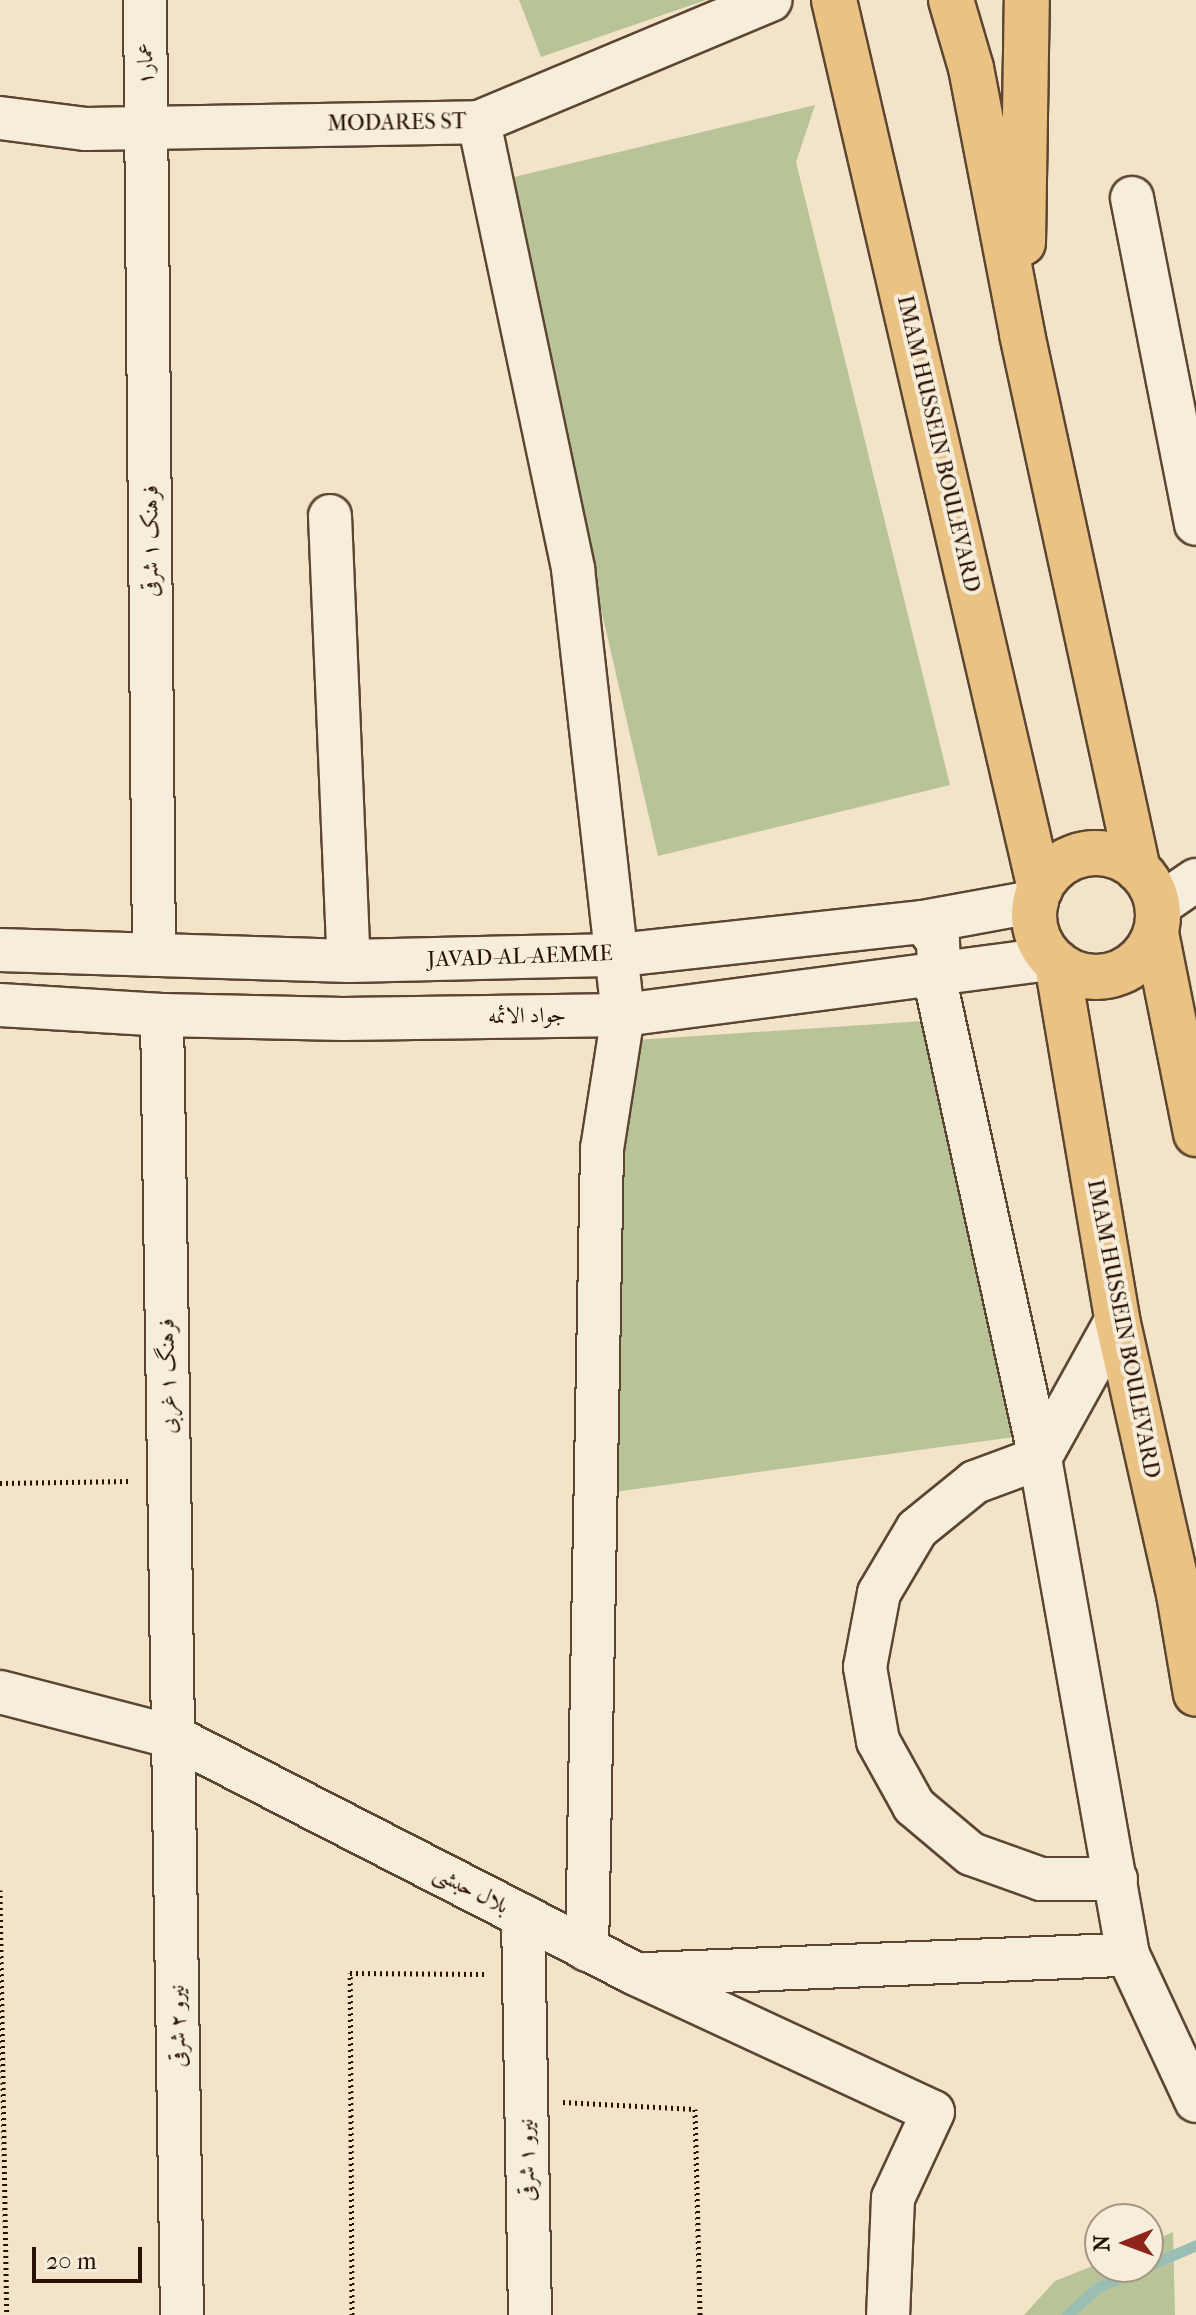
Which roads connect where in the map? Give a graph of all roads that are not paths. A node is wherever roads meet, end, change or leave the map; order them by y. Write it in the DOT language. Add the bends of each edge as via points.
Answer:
graph roads {
  1 [pos="145,0"];
  2 [pos="770,0"];
  3 [pos="834,0"];
  4 [pos="951,0"];
  5 [pos="1027,0"];
  6 [pos="0,118"];
  7 [pos="479,122"];
  8 [pos="147,128"];
  9 [pos="1132,198"];
  10 [pos="1022,334"];
  11 [pos="330,516"];
  12 [pos="1196,524"];
  13 [pos="1196,880"];
  14 [pos="1038,895"];
  15 [pos="1150,903"];
  16 [pos="923,922"];
  17 [pos="0,950"];
  18 [pos="154,955"];
  19 [pos="619,955"];
  20 [pos="349,961"];
  21 [pos="1054,961"];
  22 [pos="934,976"];
  23 [pos="0,1005"];
  24 [pos="162,1015"];
  25 [pos="623,1015"];
  26 [pos="1196,1134"];
  27 [pos="1117,1319"];
  28 [pos="1040,1458"];
  29 [pos="1193,1656"];
  30 [pos="0,1692"];
  31 [pos="1196,1694"];
  32 [pos="174,1737"];
  33 [pos="1116,1879"];
  34 [pos="523,1916"];
  35 [pos="587,1950"];
  36 [pos="1128,1955"];
  37 [pos="636,1974"];
  38 [pos="1196,2101"];
  39 [pos="182,2315"];
  40 [pos="530,2315"];
  41 [pos="888,2315"];
  1 -- 8 [label="street, عمار۱"];
  2 -- 7 [label="street, MODARES ST"];
  3 -- 14 [label="main road, IMAM HUSSEIN BOULEVARD"];
  4 -- 10 [label="main road" via="971,68"];
  5 -- 10 [label="main road"];
  6 -- 8 [label="street, MODARES ST" via="86,129"];
  7 -- 8 [label="street, MODARES ST"];
  7 -- 19 [label="street" via="573,569"];
  8 -- 18 [label="street, فرهنک ۱ شرقی"];
  9 -- 12 [label="street"];
  10 -- 15 [label="main road"];
  11 -- 20 [label="street"];
  13 -- 15 [label="street"];
  14 -- 15 [label="main road" via="1058,866 1081,854 1107,853 1131,863"];
  14 -- 16 [label="street, JAVAD-AL-AEMME"];
  14 -- 21 [label="main road" via="1038,937"];
  15 -- 21 [label="main road" via="1144,955 1124,971 1099,978 1073,973"];
  15 -- 26 [label="main road"];
  16 -- 19 [label="street, JAVAD-AL-AEMME"];
  16 -- 22 [label="street" via="938,941"];
  17 -- 18 [label="street, JAVAD-AL-AEMME"];
  18 -- 20 [label="street, JAVAD-AL-AEMME"];
  19 -- 20 [label="street, JAVAD-AL-AEMME"];
  19 -- 25 [label="street"];
  21 -- 22 [label="street, جواد الائمه"];
  21 -- 27 [label="main road, IMAM HUSSEIN BOULEVARD"];
  22 -- 25 [label="street, جواد الائمه"];
  22 -- 28 [label="street"];
  23 -- 24 [label="street, جواد الائمه"];
  24 -- 25 [label="street, جواد الائمه"];
  24 -- 32 [label="street, فرهنگ ۱ غربی"];
  25 -- 35 [label="street" via="602,1149"];
  27 -- 28 [label="street"];
  27 -- 29 [label="main road, IMAM HUSSEIN BOULEVARD"];
  28 -- 33 [label="street"];
  28 -- 33 [label="street" via="975,1482 917,1529 879,1593 865,1667 878,1741 914,1806 971,1854 1041,1879"];
  29 -- 31 [label="main road, IMAM HUSSEIN BOULEVARD"];
  30 -- 32 [label="street, بلال حبشی"];
  32 -- 34 [label="street, بلال حبشی"];
  32 -- 39 [label="street, نیرو ۲ شرقی"];
  33 -- 36 [label="street"];
  34 -- 35 [label="street, بلال حبشی"];
  34 -- 40 [label="street, نیرو ۱ شرقی"];
  35 -- 37 [label="street, بلال حبشی"];
  36 -- 37 [label="street"];
  36 -- 38 [label="street"];
  37 -- 41 [label="street, بلال حبشی" via="933,2112 893,2198"];
}
